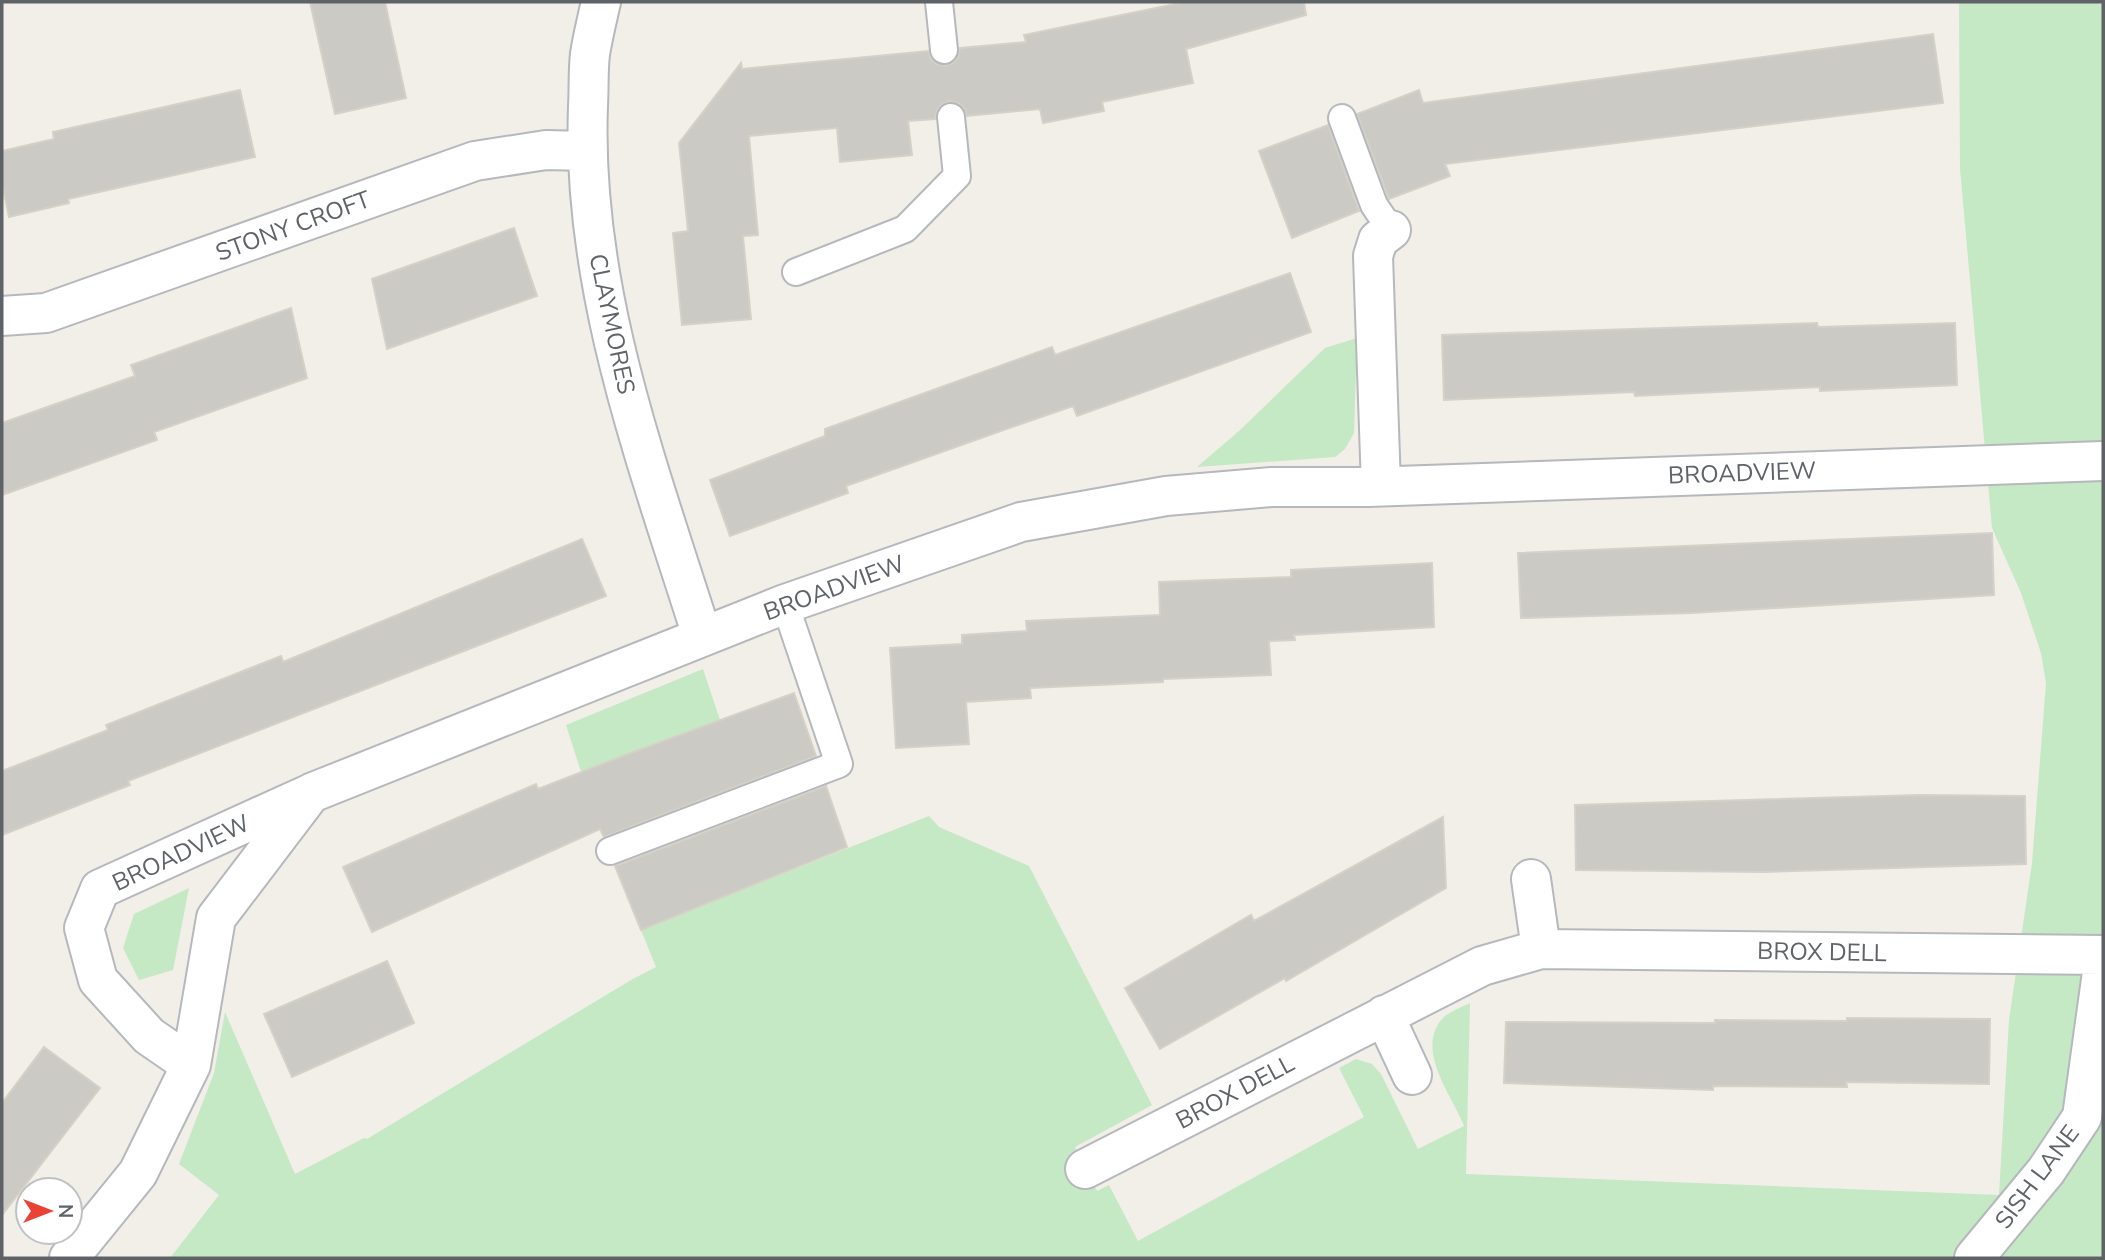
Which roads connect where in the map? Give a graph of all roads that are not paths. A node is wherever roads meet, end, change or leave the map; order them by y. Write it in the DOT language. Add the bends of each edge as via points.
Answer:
graph roads {
  1 [pos="601,2"];
  2 [pos="939,2"];
  3 [pos="944,50"];
  4 [pos="951,117"];
  5 [pos="1342,118"];
  6 [pos="586,151"];
  7 [pos="1391,230"];
  8 [pos="796,272"];
  9 [pos="2,316"];
  10 [pos="2103,461"];
  11 [pos="1381,486"];
  12 [pos="785,604"];
  13 [pos="702,636"];
  14 [pos="311,793"];
  15 [pos="610,851"];
  16 [pos="1531,879"];
  17 [pos="1541,949"];
  18 [pos="2103,955"];
  19 [pos="2103,965"];
  20 [pos="1384,1014"];
  21 [pos="191,1065"];
  22 [pos="1412,1075"];
  23 [pos="2093,1122"];
  24 [pos="1085,1169"];
  25 [pos="69,1258"];
  26 [pos="1974,1258"];
  1 -- 6 [label="street, CLAYMORES" via="590,54"];
  2 -- 3 [label="lane"];
  4 -- 8 [label="lane" via="957,176 905,229"];
  5 -- 7 [label="lane" via="1374,205"];
  6 -- 9 [label="street, STONY CROFT" via="546,149 475,162 46,313"];
  6 -- 13 [label="street, CLAYMORES" via="595,245 616,350"];
  7 -- 11 [label="street" via="1378,240 1373,256"];
  10 -- 11 [label="street, BROADVIEW"];
  11 -- 12 [label="street, BROADVIEW" via="1166,496 1021,522"];
  12 -- 13 [label="street, BROADVIEW"];
  12 -- 15 [label="lane" via="839,764"];
  13 -- 14 [label="street, BROADVIEW"];
  14 -- 21 [label="street, BROADVIEW" via="216,918"];
  14 -- 21 [label="street, BROADVIEW" via="100,890 84,928 98,980 149,1036"];
  16 -- 17 [label="street"];
  17 -- 18 [label="street, BROX DELL"];
  17 -- 20 [label="street, BROX DELL" via="1482,966"];
  19 -- 23 [label="street, SISH LANE"];
  20 -- 22 [label="street"];
  20 -- 24 [label="street, BROX DELL"];
  21 -- 25 [label="street, BROADVIEW" via="138,1173"];
  23 -- 26 [label="street, SISH LANE"];
}
